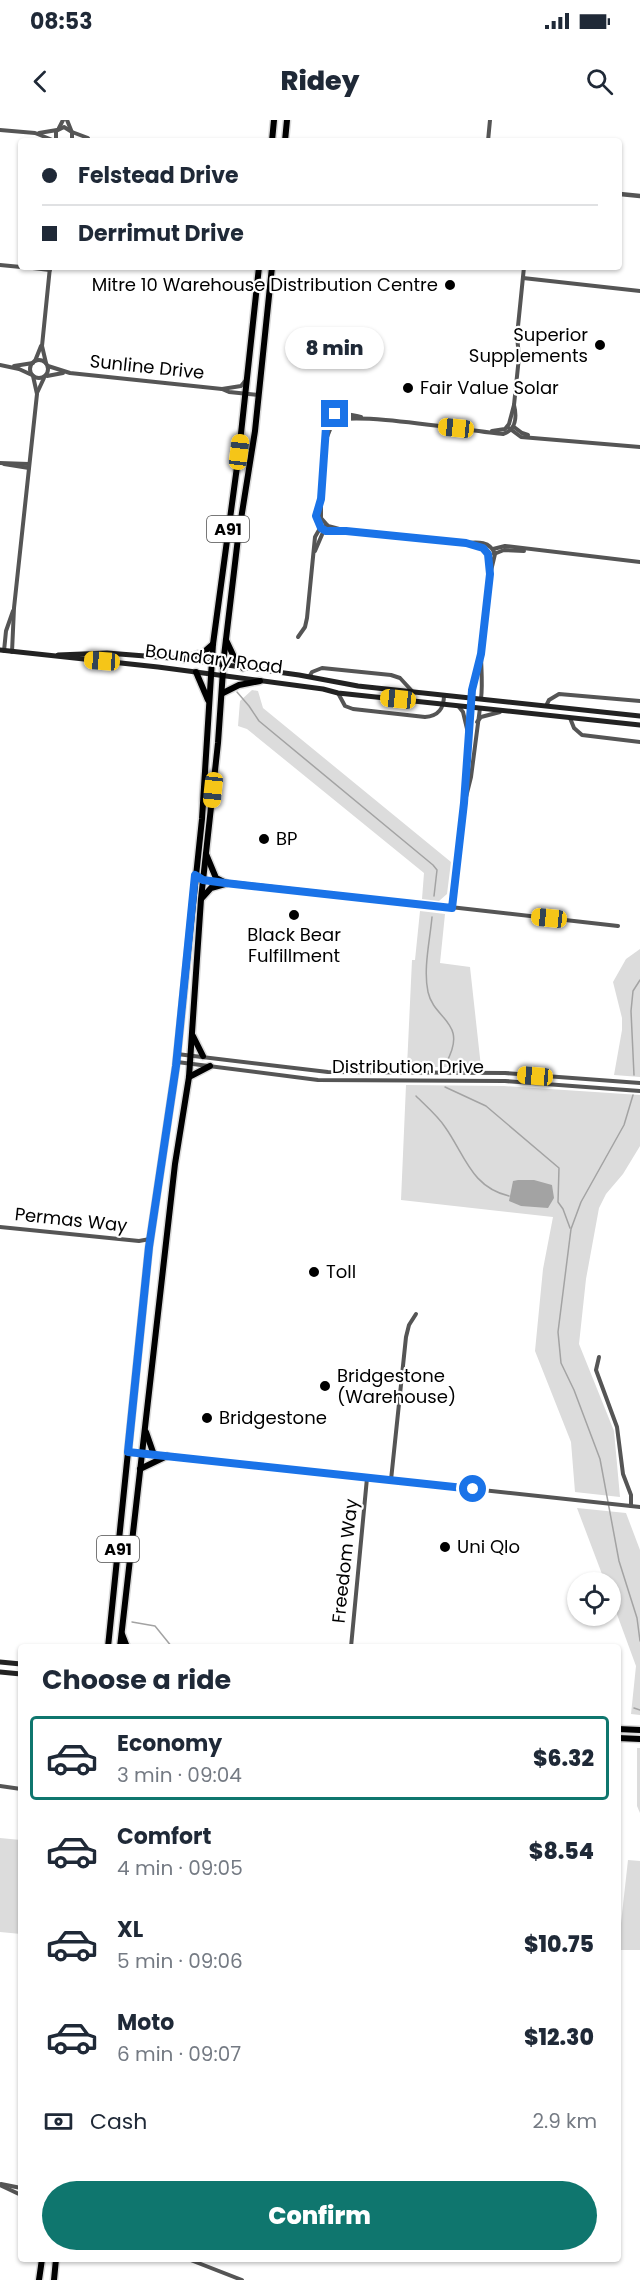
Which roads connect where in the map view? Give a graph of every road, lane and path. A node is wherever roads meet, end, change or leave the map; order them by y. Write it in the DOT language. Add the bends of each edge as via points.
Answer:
graph roads {
  1 [pos="65,120"];
  2 [pos="274,120"];
  3 [pos="287,120"];
  4 [pos="490,120"];
  5 [pos="0,129"];
  6 [pos="58,129"];
  7 [pos="71,131"];
  8 [pos="35,134"];
  9 [pos="47,138"];
  10 [pos="56,138"];
  11 [pos="72,138"];
  12 [pos="91,138"];
  13 [pos="272,138"];
  14 [pos="285,138"];
  15 [pos="488,138"];
  16 [pos="622,194"];
  17 [pos="640,196"];
  18 [pos="0,265"];
  19 [pos="18,267"];
  20 [pos="50,270"];
  21 [pos="259,270"];
  22 [pos="272,270"];
  23 [pos="524,270"];
  24 [pos="523,278"];
  25 [pos="640,291"];
  26 [pos="42,346"];
  27 [pos="34,362"];
  28 [pos="0,365"];
  29 [pos="47,365"];
  30 [pos="11,366"];
  31 [pos="70,373"];
  32 [pos="33,375"];
  33 [pos="44,377"];
  34 [pos="247,378"];
  35 [pos="222,389"];
  36 [pos="37,394"];
  37 [pos="245,394"];
  38 [pos="259,396"];
  39 [pos="511,428"];
  40 [pos="640,447"];
  41 [pos="2,463"];
  42 [pos="29,466"];
  43 [pos="321,499"];
  44 [pos="327,525"];
  45 [pos="323,529"];
  46 [pos="346,531"];
  47 [pos="466,543"];
  48 [pos="494,551"];
  49 [pos="488,554"];
  50 [pos="640,562"];
  51 [pos="490,574"];
  52 [pos="14,608"];
  53 [pos="298,637"];
  54 [pos="226,640"];
  55 [pos="213,644"];
  56 [pos="2,651"];
  57 [pos="12,652"];
  58 [pos="93,653"];
  59 [pos="481,654"];
  60 [pos="49,656"];
  61 [pos="183,659"];
  62 [pos="102,661"];
  63 [pos="212,663"];
  64 [pos="224,665"];
  65 [pos="243,668"];
  66 [pos="196,672"];
  67 [pos="211,674"];
  68 [pos="223,675"];
  69 [pos="309,677"];
  70 [pos="260,681"];
  71 [pos="323,689"];
  72 [pos="412,692"];
  73 [pos="223,693"];
  74 [pos="338,693"];
  75 [pos="444,695"];
  76 [pos="472,698"];
  77 [pos="481,699"];
  78 [pos="640,701"];
  79 [pos="210,704"];
  80 [pos="444,704"];
  81 [pos="457,705"];
  82 [pos="546,706"];
  83 [pos="472,707"];
  84 [pos="480,708"];
  85 [pos="510,711"];
  86 [pos="555,716"];
  87 [pos="640,716"];
  88 [pos="570,717"];
  89 [pos="477,722"];
  90 [pos="640,725"];
  91 [pos="469,737"];
  92 [pos="640,742"];
  93 [pos="464,803"];
  94 [pos="206,854"];
  95 [pos="195,875"];
  96 [pos="203,880"];
  97 [pos="226,884"];
  98 [pos="194,885"];
  99 [pos="201,899"];
  100 [pos="452,908"];
  101 [pos="618,926"];
  102 [pos="193,1036"];
  103 [pos="191,1055"];
  104 [pos="203,1056"];
  105 [pos="177,1058"];
  106 [pos="190,1063"];
  107 [pos="271,1065"];
  108 [pos="210,1066"];
  109 [pos="287,1068"];
  110 [pos="308,1070"];
  111 [pos="400,1072"];
  112 [pos="492,1073"];
  113 [pos="270,1074"];
  114 [pos="286,1076"];
  115 [pos="535,1076"];
  116 [pos="189,1077"];
  117 [pos="307,1079"];
  118 [pos="400,1080"];
  119 [pos="492,1081"];
  120 [pos="535,1083"];
  121 [pos="640,1083"];
  122 [pos="640,1091"];
  123 [pos="0,1227"];
  124 [pos="150,1239"];
  125 [pos="139,1241"];
  126 [pos="149,1247"];
  127 [pos="416,1314"];
  128 [pos="598,1357"];
  129 [pos="145,1428"];
  130 [pos="128,1452"];
  131 [pos="142,1454"];
  132 [pos="154,1455"];
  133 [pos="167,1456"];
  134 [pos="140,1469"];
  135 [pos="367,1478"];
  136 [pos="391,1480"];
  137 [pos="631,1506"];
  138 [pos="640,1507"];
  139 [pos="122,1633"];
  140 [pos="108,1644"];
  141 [pos="120,1644"];
  142 [pos="126,1644"];
  143 [pos="351,1644"];
  144 [pos="0,1662"];
  145 [pos="18,1664"];
  146 [pos="0,1672"];
  147 [pos="18,1674"];
  148 [pos="621,1729"];
  149 [pos="640,1730"];
  150 [pos="621,1738"];
  151 [pos="640,1739"];
  152 [pos="0,1786"];
  153 [pos="18,1789"];
  154 [pos="0,2184"];
  155 [pos="18,2187"];
  156 [pos="18,2193"];
  157 [pos="42,2262"];
  158 [pos="56,2262"];
  159 [pos="196,2262"];
  160 [pos="39,2280"];
  161 [pos="54,2280"];
  162 [pos="242,2280"];
  1 -- 6 [label="street"];
  1 -- 7 [label="street"];
  2 -- 13 [label="main road"];
  3 -- 14 [label="main road"];
  4 -- 15 [label="street"];
  5 -- 8 [label="street"];
  6 -- 7 [label="street"];
  6 -- 8 [label="street"];
  6 -- 10 [label="street"];
  7 -- 11 [label="street"];
  7 -- 12 [label="street"];
  8 -- 9 [label="street"];
  16 -- 17 [label="street"];
  18 -- 19 [label="street"];
  20 -- 26 [label="street"];
  21 -- 34 [label="main road, A91"];
  22 -- 38 [label="main road, A91"];
  23 -- 24 [label="street"];
  24 -- 25 [label="street"];
  24 -- 39 [label="street"];
  26 -- 27 [label="street"];
  26 -- 29 [label="street"];
  27 -- 29 [label="street" via="40,360"];
  27 -- 30 [label="street"];
  27 -- 32 [label="street" via="30,370"];
  28 -- 30 [label="street"];
  29 -- 31 [label="street, Sunline Drive"];
  29 -- 33 [label="street"];
  30 -- 32 [label="street"];
  31 -- 33 [label="street, Sunline Drive"];
  31 -- 35 [label="street, Sunline Drive"];
  32 -- 33 [label="street"];
  32 -- 36 [label="street"];
  33 -- 36 [label="street"];
  34 -- 35 [label="street, Sunline Drive" via="241,386"];
  34 -- 37 [label="main road, A91"];
  35 -- 37 [label="street, Sunline Drive"];
  36 -- 42 [label="street"];
  37 -- 38 [label="street, Sunline Drive"];
  37 -- 55 [label="main road, A91"];
  38 -- 54 [label="main road, A91"];
  39 -- 40 [label="street" via="531,436"];
  39 -- 43 [label="street" via="489,432 336,416 328,421"];
  41 -- 42 [label="street"];
  42 -- 52 [label="street"];
  43 -- 44 [label="street" via="321,518"];
  43 -- 45 [label="street" via="316,516"];
  44 -- 45 [label="street"];
  44 -- 46 [label="street"];
  45 -- 46 [label="street"];
  45 -- 53 [label="street" via="315,537 306,622"];
  46 -- 47 [label="street"];
  47 -- 48 [label="street" via="483,543"];
  47 -- 49 [label="street" via="483,548"];
  48 -- 49 [label="street"];
  48 -- 50 [label="street" via="505,546"];
  48 -- 51 [label="street"];
  49 -- 51 [label="street"];
  51 -- 59 [label="street"];
  52 -- 56 [label="street"];
  52 -- 57 [label="street"];
  54 -- 64 [label="main road, A91"];
  54 -- 65 [label="main road"];
  55 -- 61 [label="main road" via="204,652"];
  55 -- 63 [label="main road, A91"];
  56 -- 57 [label="main road, Boundary Road"];
  57 -- 60 [label="main road, Boundary Road"];
  58 -- 60 [label="main road, Boundary Road"];
  58 -- 61 [label="main road, Boundary Road"];
  58 -- 62 [label="main road" via="92,657"];
  59 -- 76 [label="street"];
  59 -- 77 [label="street"];
  60 -- 62 [label="main road, Boundary Road"];
  61 -- 63 [label="main road, Boundary Road"];
  62 -- 66 [label="main road, Boundary Road"];
  63 -- 64 [label="main road, Boundary Road"];
  63 -- 67 [label="main road, A91"];
  64 -- 65 [label="main road, Boundary Road"];
  64 -- 68 [label="main road, A91"];
  65 -- 69 [label="main road, Boundary Road"];
  66 -- 67 [label="main road, Boundary Road"];
  66 -- 79 [label="main road"];
  67 -- 68 [label="main road, Boundary Road"];
  67 -- 79 [label="main road, A91"];
  68 -- 70 [label="main road, Boundary Road"];
  68 -- 73 [label="main road, A91"];
  69 -- 71 [label="main road"];
  69 -- 72 [label="main road, Boundary Road"];
  69 -- 72 [label="street, Boundary Road" via="322,668 391,675 400,678"];
  70 -- 71 [label="main road, Boundary Road"];
  70 -- 73 [label="main road"];
  71 -- 74 [label="main road, Boundary Road"];
  72 -- 75 [label="main road, Boundary Road"];
  73 -- 94 [label="main road, A91"];
  74 -- 80 [label="main road, Boundary Road"];
  74 -- 80 [label="street, Boundary Road" via="352,710 425,717 436,715"];
  75 -- 76 [label="main road, Boundary Road"];
  75 -- 80 [label="street"];
  76 -- 77 [label="main road, Boundary Road"];
  76 -- 83 [label="main road"];
  77 -- 82 [label="main road, Boundary Road"];
  77 -- 84 [label="main road"];
  78 -- 82 [label="street" via="559,694"];
  79 -- 95 [label="main road, A91"];
  80 -- 81 [label="main road, Boundary Road"];
  81 -- 83 [label="main road, Boundary Road"];
  81 -- 91 [label="street" via="463,712"];
  82 -- 86 [label="main road"];
  82 -- 87 [label="main road, Boundary Road"];
  83 -- 84 [label="main road, Boundary Road"];
  83 -- 91 [label="street"];
  84 -- 85 [label="main road, Boundary Road"];
  84 -- 89 [label="street"];
  85 -- 86 [label="main road, Boundary Road"];
  85 -- 89 [label="street" via="487,715"];
  86 -- 88 [label="main road, Boundary Road"];
  88 -- 90 [label="main road, Boundary Road"];
  88 -- 92 [label="street" via="582,735"];
  89 -- 93 [label="street"];
  91 -- 93 [label="street"];
  93 -- 100 [label="street"];
  94 -- 96 [label="main road, A91"];
  94 -- 97 [label="main road" via="216,878"];
  95 -- 96 [label="street"];
  95 -- 98 [label="main road, A91"];
  96 -- 97 [label="street"];
  96 -- 98 [label="street"];
  96 -- 99 [label="main road, A91"];
  97 -- 99 [label="main road" via="211,888"];
  97 -- 100 [label="street"];
  98 -- 105 [label="main road, A91"];
  99 -- 102 [label="main road, A91"];
  100 -- 101 [label="street"];
  102 -- 103 [label="main road, A91"];
  102 -- 104 [label="main road"];
  103 -- 104 [label="street, Distribution Drive"];
  103 -- 105 [label="street, Distribution Drive"];
  103 -- 106 [label="main road, A91"];
  104 -- 107 [label="street, Distribution Drive"];
  105 -- 106 [label="street, Distribution Drive"];
  105 -- 124 [label="main road, A91"];
  106 -- 108 [label="street, Distribution Drive"];
  106 -- 116 [label="main road, A91"];
  107 -- 109 [label="street, Distribution Drive"];
  107 -- 113 [label="street"];
  108 -- 113 [label="street, Distribution Drive"];
  108 -- 116 [label="main road"];
  109 -- 110 [label="street, Distribution Drive"];
  109 -- 114 [label="street"];
  110 -- 111 [label="street, Distribution Drive"];
  110 -- 117 [label="street"];
  111 -- 112 [label="street, Distribution Drive"];
  111 -- 118 [label="street"];
  112 -- 115 [label="street, Distribution Drive"];
  112 -- 119 [label="street"];
  113 -- 114 [label="street, Distribution Drive"];
  114 -- 117 [label="street, Distribution Drive"];
  115 -- 120 [label="street"];
  115 -- 121 [label="street, Distribution Drive"];
  116 -- 129 [label="main road, A91" via="175,1164"];
  117 -- 118 [label="street, Distribution Drive"];
  118 -- 119 [label="street, Distribution Drive"];
  119 -- 120 [label="street, Distribution Drive"];
  120 -- 122 [label="street, Distribution Drive"];
  123 -- 125 [label="street, Permas Way"];
  124 -- 125 [label="street, Permas Way"];
  124 -- 126 [label="main road, A91"];
  125 -- 126 [label="street, Permas Way"];
  126 -- 130 [label="main road, A91"];
  127 -- 136 [label="street" via="406,1337"];
  128 -- 137 [label="street" via="596,1370 617,1427"];
  129 -- 131 [label="main road, A91"];
  129 -- 132 [label="main road"];
  130 -- 131 [label="street"];
  130 -- 140 [label="main road, A91"];
  131 -- 132 [label="street"];
  131 -- 134 [label="main road, A91"];
  132 -- 133 [label="street"];
  133 -- 134 [label="main road"];
  133 -- 135 [label="street"];
  134 -- 139 [label="main road, A91"];
  135 -- 136 [label="street"];
  135 -- 143 [label="street, Freedom Way"];
  136 -- 137 [label="street"];
  137 -- 138 [label="street"];
  139 -- 141 [label="main road, A91"];
  139 -- 142 [label="main road"];
  144 -- 145 [label="main road"];
  146 -- 147 [label="main road"];
  148 -- 149 [label="main road"];
  150 -- 151 [label="main road"];
  152 -- 153 [label="street"];
  154 -- 155 [label="street"];
  154 -- 156 [label="street"];
  157 -- 160 [label="main road"];
  158 -- 161 [label="main road"];
  159 -- 162 [label="street"];
}
